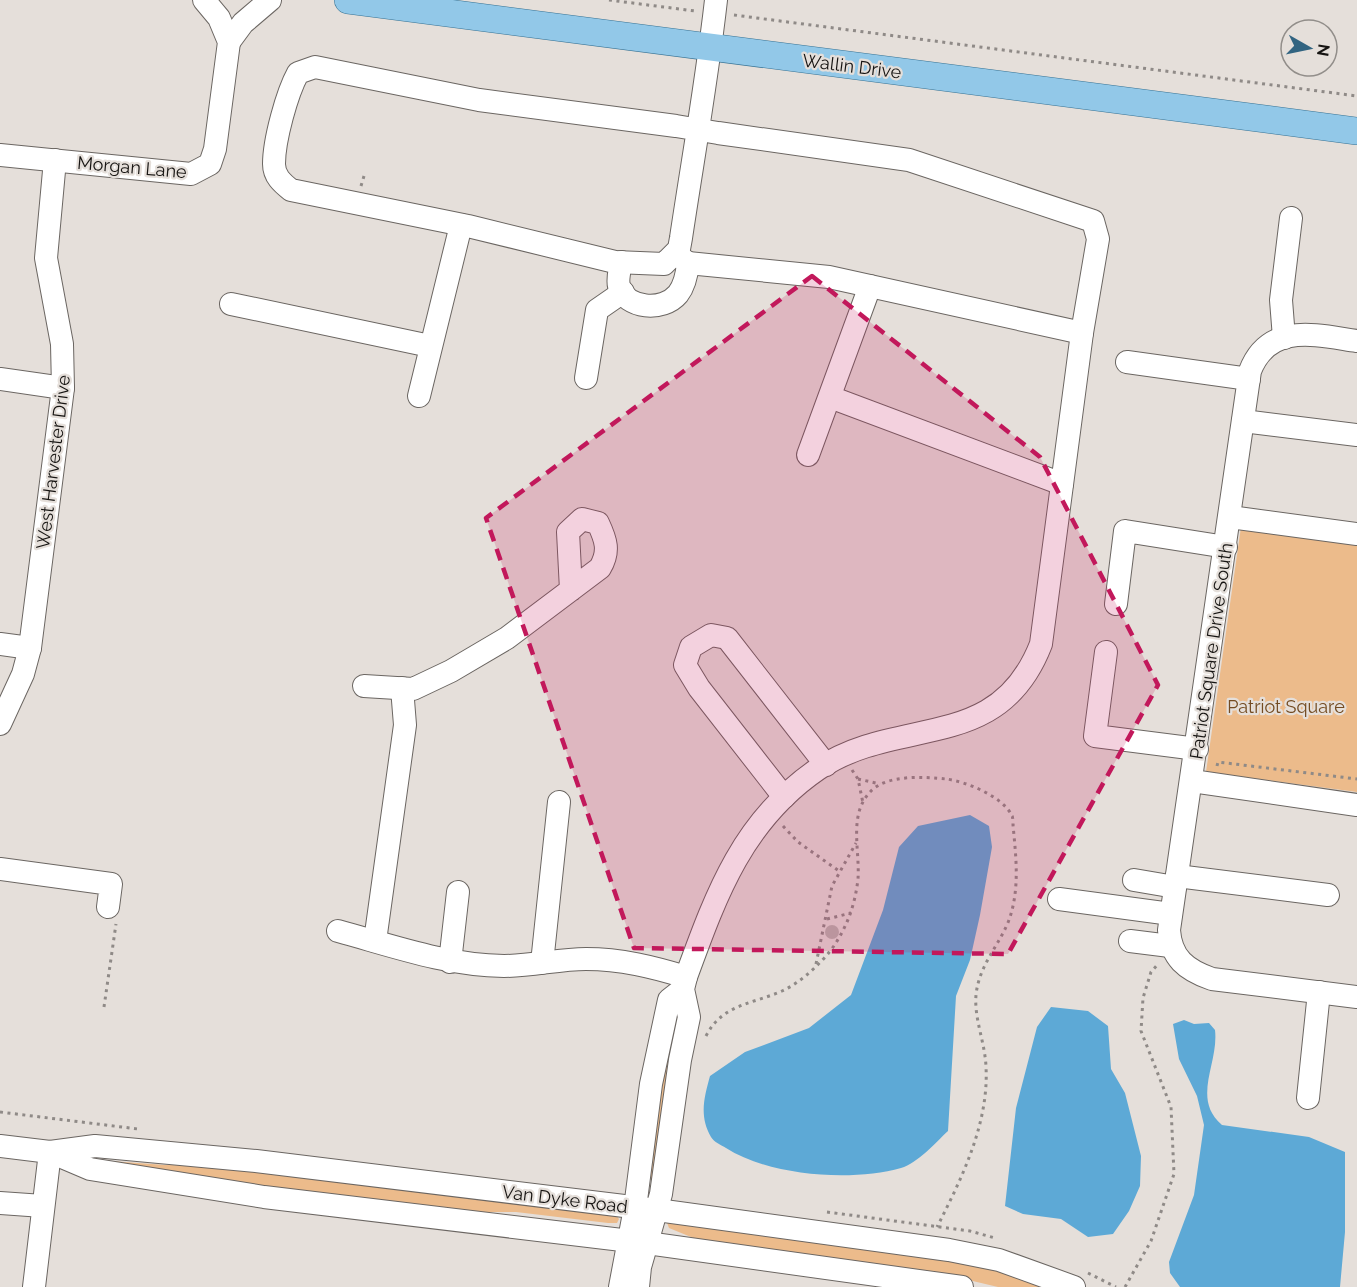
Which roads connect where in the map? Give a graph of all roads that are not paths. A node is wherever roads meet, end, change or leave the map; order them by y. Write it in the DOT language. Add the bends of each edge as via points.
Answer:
graph roads {
  1 [pos="204,0"];
  2 [pos="270,0"];
  3 [pos="348,0"];
  4 [pos="715,9"];
  5 [pos="229,42"];
  6 [pos="710,48"];
  7 [pos="697,130"];
  8 [pos="1357,131"];
  9 [pos="0,154"];
  10 [pos="56,160"];
  11 [pos="1291,218"];
  12 [pos="460,225"];
  13 [pos="681,258"];
  14 [pos="621,262"];
  15 [pos="870,286"];
  16 [pos="623,292"];
  17 [pos="231,304"];
  18 [pos="1082,333"];
  19 [pos="1275,341"];
  20 [pos="1357,341"];
  21 [pos="430,346"];
  22 [pos="1127,362"];
  23 [pos="586,378"];
  24 [pos="0,379"];
  25 [pos="1249,379"];
  26 [pos="63,388"];
  27 [pos="419,396"];
  28 [pos="830,397"];
  29 [pos="1243,421"];
  30 [pos="1357,435"];
  31 [pos="808,455"];
  32 [pos="1062,484"];
  33 [pos="1230,517"];
  34 [pos="1357,534"];
  35 [pos="1226,547"];
  36 [pos="571,590"];
  37 [pos="1116,604"];
  38 [pos="0,644"];
  39 [pos="30,648"];
  40 [pos="1107,652"];
  41 [pos="363,686"];
  42 [pos="402,688"];
  43 [pos="0,724"];
  44 [pos="1197,749"];
  45 [pos="826,765"];
  46 [pos="1192,781"];
  47 [pos="784,797"];
  48 [pos="559,802"];
  49 [pos="1357,805"];
  50 [pos="0,869"];
  51 [pos="1134,880"];
  52 [pos="1176,881"];
  53 [pos="458,892"];
  54 [pos="1328,896"];
  55 [pos="1059,899"];
  56 [pos="113,910"];
  57 [pos="1171,914"];
  58 [pos="338,931"];
  59 [pos="375,941"];
  60 [pos="1130,941"];
  61 [pos="1169,956"];
  62 [pos="450,962"];
  63 [pos="542,963"];
  64 [pos="684,983"];
  65 [pos="1319,992"];
  66 [pos="1357,997"];
  67 [pos="1308,1098"];
  68 [pos="0,1146"];
  69 [pos="50,1152"];
  70 [pos="0,1203"];
  71 [pos="43,1206"];
  72 [pos="646,1209"];
  73 [pos="637,1242"];
  74 [pos="955,1286"];
  75 [pos="34,1287"];
  76 [pos="620,1287"];
  77 [pos="638,1287"];
  78 [pos="1074,1287"];
  1 -- 5 [label="street" via="219,18"];
  2 -- 5 [label="street" via="243,23"];
  3 -- 6 [label="main road, Wallin Drive"];
  4 -- 6 [label="street"];
  5 -- 10 [label="street, Morgan Lane" via="210,164 191,174"];
  6 -- 7 [label="street"];
  6 -- 8 [label="main road, Wallin Drive"];
  7 -- 12 [label="street" via="479,100 334,69 315,67 298,73 288,92 274,165 279,180 291,190"];
  7 -- 13 [label="street" via="679,249"];
  7 -- 18 [label="street" via="909,160 1093,221 1098,239"];
  9 -- 10 [label="street, Morgan Lane"];
  10 -- 26 [label="street, West Harvester Drive" via="46,258 62,344"];
  11 -- 19 [label="street"];
  12 -- 14 [label="street"];
  12 -- 21 [label="street"];
  13 -- 14 [label="street" via="664,264"];
  13 -- 15 [label="street"];
  13 -- 16 [label="street" via="686,279 677,295 645,306 628,300"];
  14 -- 16 [label="street" via="619,285"];
  15 -- 18 [label="street"];
  15 -- 28 [label="street"];
  16 -- 23 [label="street" via="597,310"];
  17 -- 21 [label="street"];
  18 -- 32 [label="street"];
  19 -- 20 [label="street" via="1307,334"];
  19 -- 25 [label="street, Patriot Square Drive South" via="1256,356"];
  21 -- 27 [label="street"];
  22 -- 25 [label="street"];
  24 -- 26 [label="street"];
  25 -- 29 [label="street, Patriot Square Drive South"];
  26 -- 39 [label="street, West Harvester Drive"];
  28 -- 31 [label="street"];
  28 -- 32 [label="street"];
  29 -- 30 [label="street"];
  29 -- 33 [label="street, Patriot Square Drive South"];
  32 -- 45 [label="street" via="1041,644 1032,668 1019,686 1000,705 980,717 879,742"];
  33 -- 34 [label="street"];
  33 -- 35 [label="street, Patriot Square Drive South"];
  35 -- 37 [label="street" via="1125,531"];
  35 -- 44 [label="street, Patriot Square Drive South"];
  36 -- 42 [label="street" via="507,638 461,666 413,689"];
  38 -- 39 [label="street"];
  39 -- 43 [label="street, West Harvester Drive" via="23,674"];
  40 -- 44 [label="street" via="1095,736"];
  41 -- 42 [label="street"];
  42 -- 59 [label="street" via="405,725"];
  44 -- 46 [label="street, Patriot Square Drive South"];
  45 -- 47 [label="street"];
  45 -- 47 [label="street" via="727,638 711,635 691,647 685,665 699,688"];
  46 -- 49 [label="street"];
  46 -- 52 [label="street, Patriot Square Drive South"];
  47 -- 64 [label="street" via="740,849 714,900"];
  48 -- 63 [label="street"];
  50 -- 56 [label="street" via="111,884"];
  51 -- 52 [label="street"];
  52 -- 54 [label="street"];
  52 -- 57 [label="street, Patriot Square Drive South"];
  53 -- 62 [label="street"];
  55 -- 57 [label="street"];
  57 -- 61 [label="street, Patriot Square Drive South"];
  58 -- 59 [label="street"];
  59 -- 62 [label="street"];
  60 -- 61 [label="street"];
  61 -- 65 [label="street" via="1192,972 1212,979"];
  62 -- 63 [label="street" via="505,966"];
  63 -- 64 [label="street" via="603,959 637,964"];
  64 -- 72 [label="street" via="669,1000 651,1084"];
  65 -- 66 [label="street"];
  65 -- 67 [label="street"];
  68 -- 69 [label="street, Van Dyke Road"];
  69 -- 71 [label="street"];
  69 -- 72 [label="street, Van Dyke Road" via="95,1146 268,1162"];
  69 -- 73 [label="street, Van Dyke Road" via="90,1168 264,1197"];
  70 -- 71 [label="street"];
  71 -- 75 [label="street"];
  72 -- 73 [label="street"];
  72 -- 78 [label="street, Van Dyke Road" via="949,1250 999,1260"];
  73 -- 74 [label="street, Van Dyke Road"];
  73 -- 76 [label="street"];
  73 -- 77 [label="street"];
}
